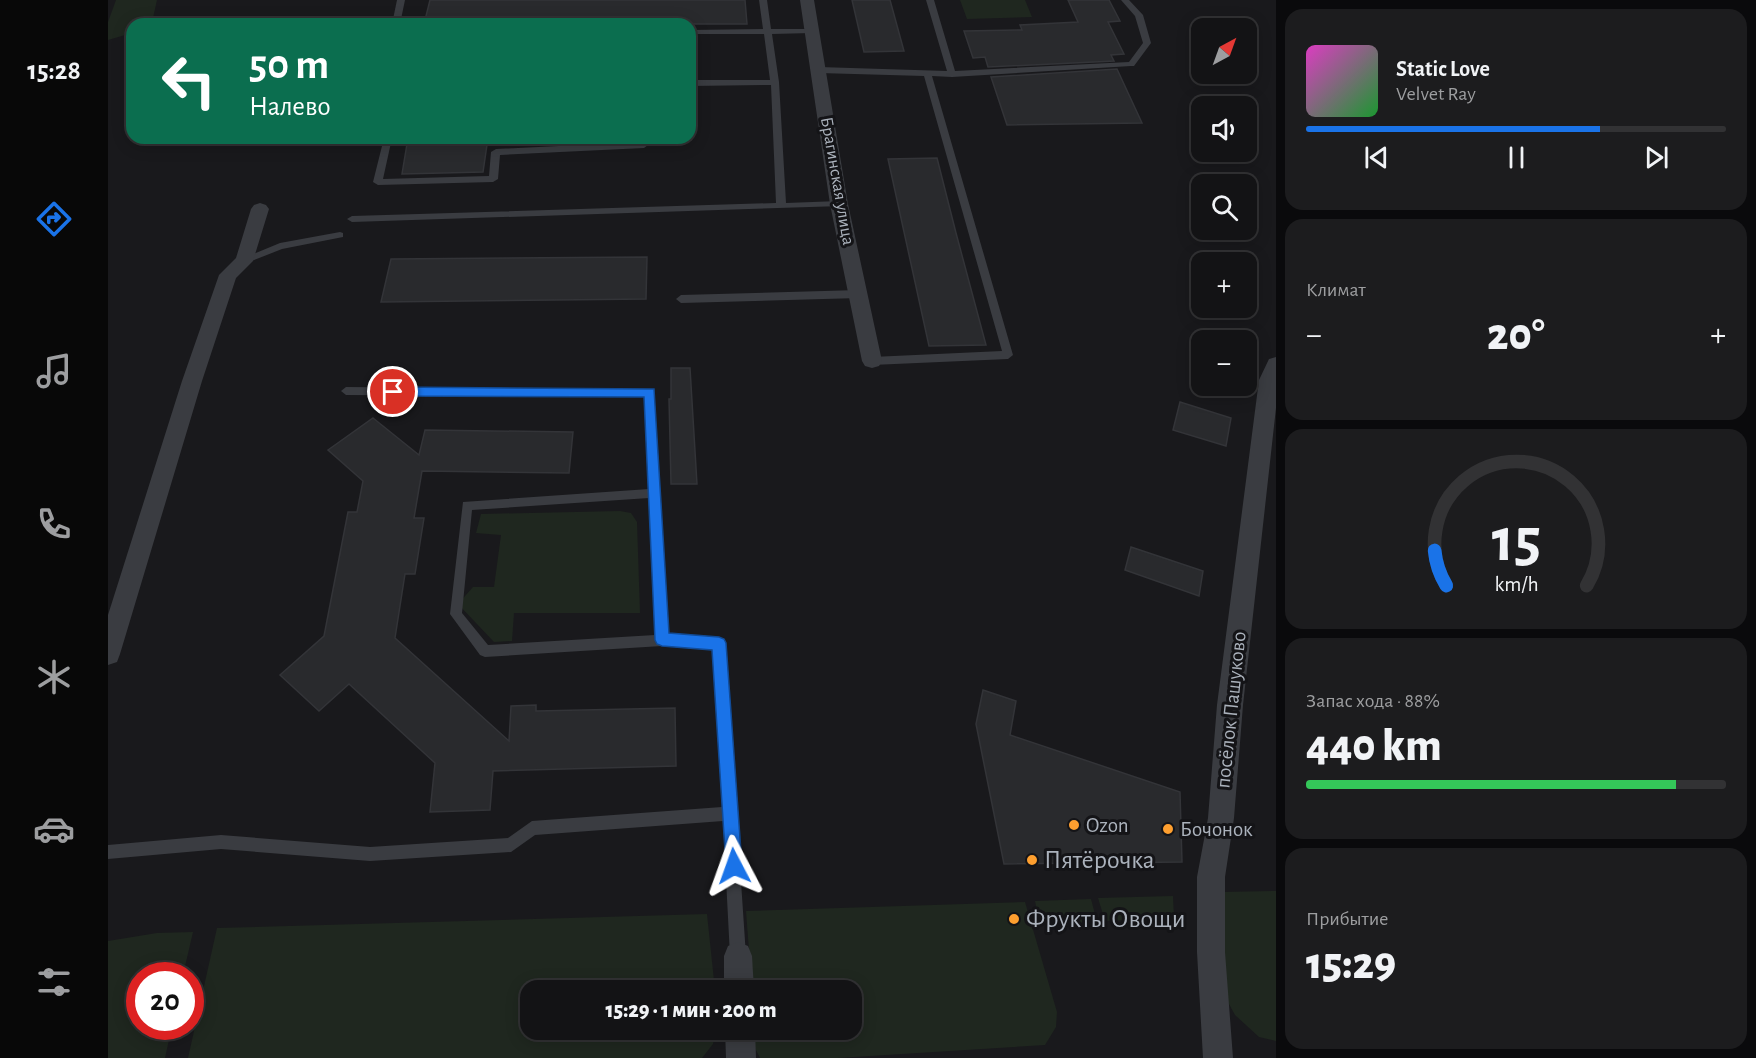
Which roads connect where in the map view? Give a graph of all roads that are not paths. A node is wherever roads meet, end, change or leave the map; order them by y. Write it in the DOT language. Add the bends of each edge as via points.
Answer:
graph roads {
  1 [pos="401,0"];
  2 [pos="763,0"];
  3 [pos="807,0"];
  4 [pos="930,0"];
  5 [pos="1125,0"];
  6 [pos="397,18"];
  7 [pos="767,31"];
  8 [pos="812,31"];
  9 [pos="696,32"];
  10 [pos="819,70"];
  11 [pos="927,72"];
  12 [pos="952,74"];
  13 [pos="775,82"];
  14 [pos="696,83"];
  15 [pos="386,144"];
  16 [pos="644,144"];
  17 [pos="839,204"];
  18 [pos="781,205"];
  19 [pos="260,209"];
  20 [pos="352,219"];
  21 [pos="340,235"];
  22 [pos="244,261"];
  23 [pos="859,294"];
  24 [pos="681,299"];
  25 [pos="872,361"];
  26 [pos="1276,364"];
  27 [pos="346,392"];
  28 [pos="654,493"];
  29 [pos="662,640"];
  30 [pos="108,654"];
  31 [pos="730,813"];
  32 [pos="108,852"];
  33 [pos="738,956"];
  34 [pos="739,980"];
  35 [pos="740,1040"];
  36 [pos="741,1058"];
  37 [pos="1218,1058"];
  1 -- 6 [label="lane"];
  2 -- 7 [label="lane"];
  3 -- 8 [label="street, Брагинская улица"];
  4 -- 12 [label="lane"];
  5 -- 12 [label="lane" via="1139,15 1147,43 1131,64"];
  7 -- 8 [label="lane"];
  7 -- 9 [label="lane"];
  7 -- 13 [label="lane"];
  8 -- 10 [label="street, Брагинская улица"];
  10 -- 11 [label="lane"];
  10 -- 17 [label="street, Брагинская улица"];
  11 -- 12 [label="lane"];
  11 -- 25 [label="lane" via="1008,355"];
  13 -- 14 [label="lane"];
  13 -- 18 [label="lane"];
  15 -- 16 [label="lane" via="378,182 493,179 496,152"];
  17 -- 18 [label="lane"];
  17 -- 23 [label="street, Брагинская улица"];
  18 -- 20 [label="lane"];
  19 -- 22 [label="street"];
  21 -- 22 [label="lane" via="280,246"];
  22 -- 30 [label="street" via="228,275"];
  23 -- 24 [label="lane"];
  23 -- 25 [label="street, Брагинская улица"];
  26 -- 37 [label="street, посёлок Пашуково" via="1269,380 1230,705 1221,818 1211,876 1210,952"];
  27 -- 28 [label="lane" via="650,393"];
  28 -- 29 [label="lane"];
  28 -- 29 [label="lane" via="467,505 456,614 485,651"];
  29 -- 31 [label="lane" via="719,643"];
  31 -- 32 [label="lane" via="532,828 511,845 369,854 221,842"];
  31 -- 33 [label="lane"];
  33 -- 34 [label="street"];
  35 -- 36 [label="street"];
}
